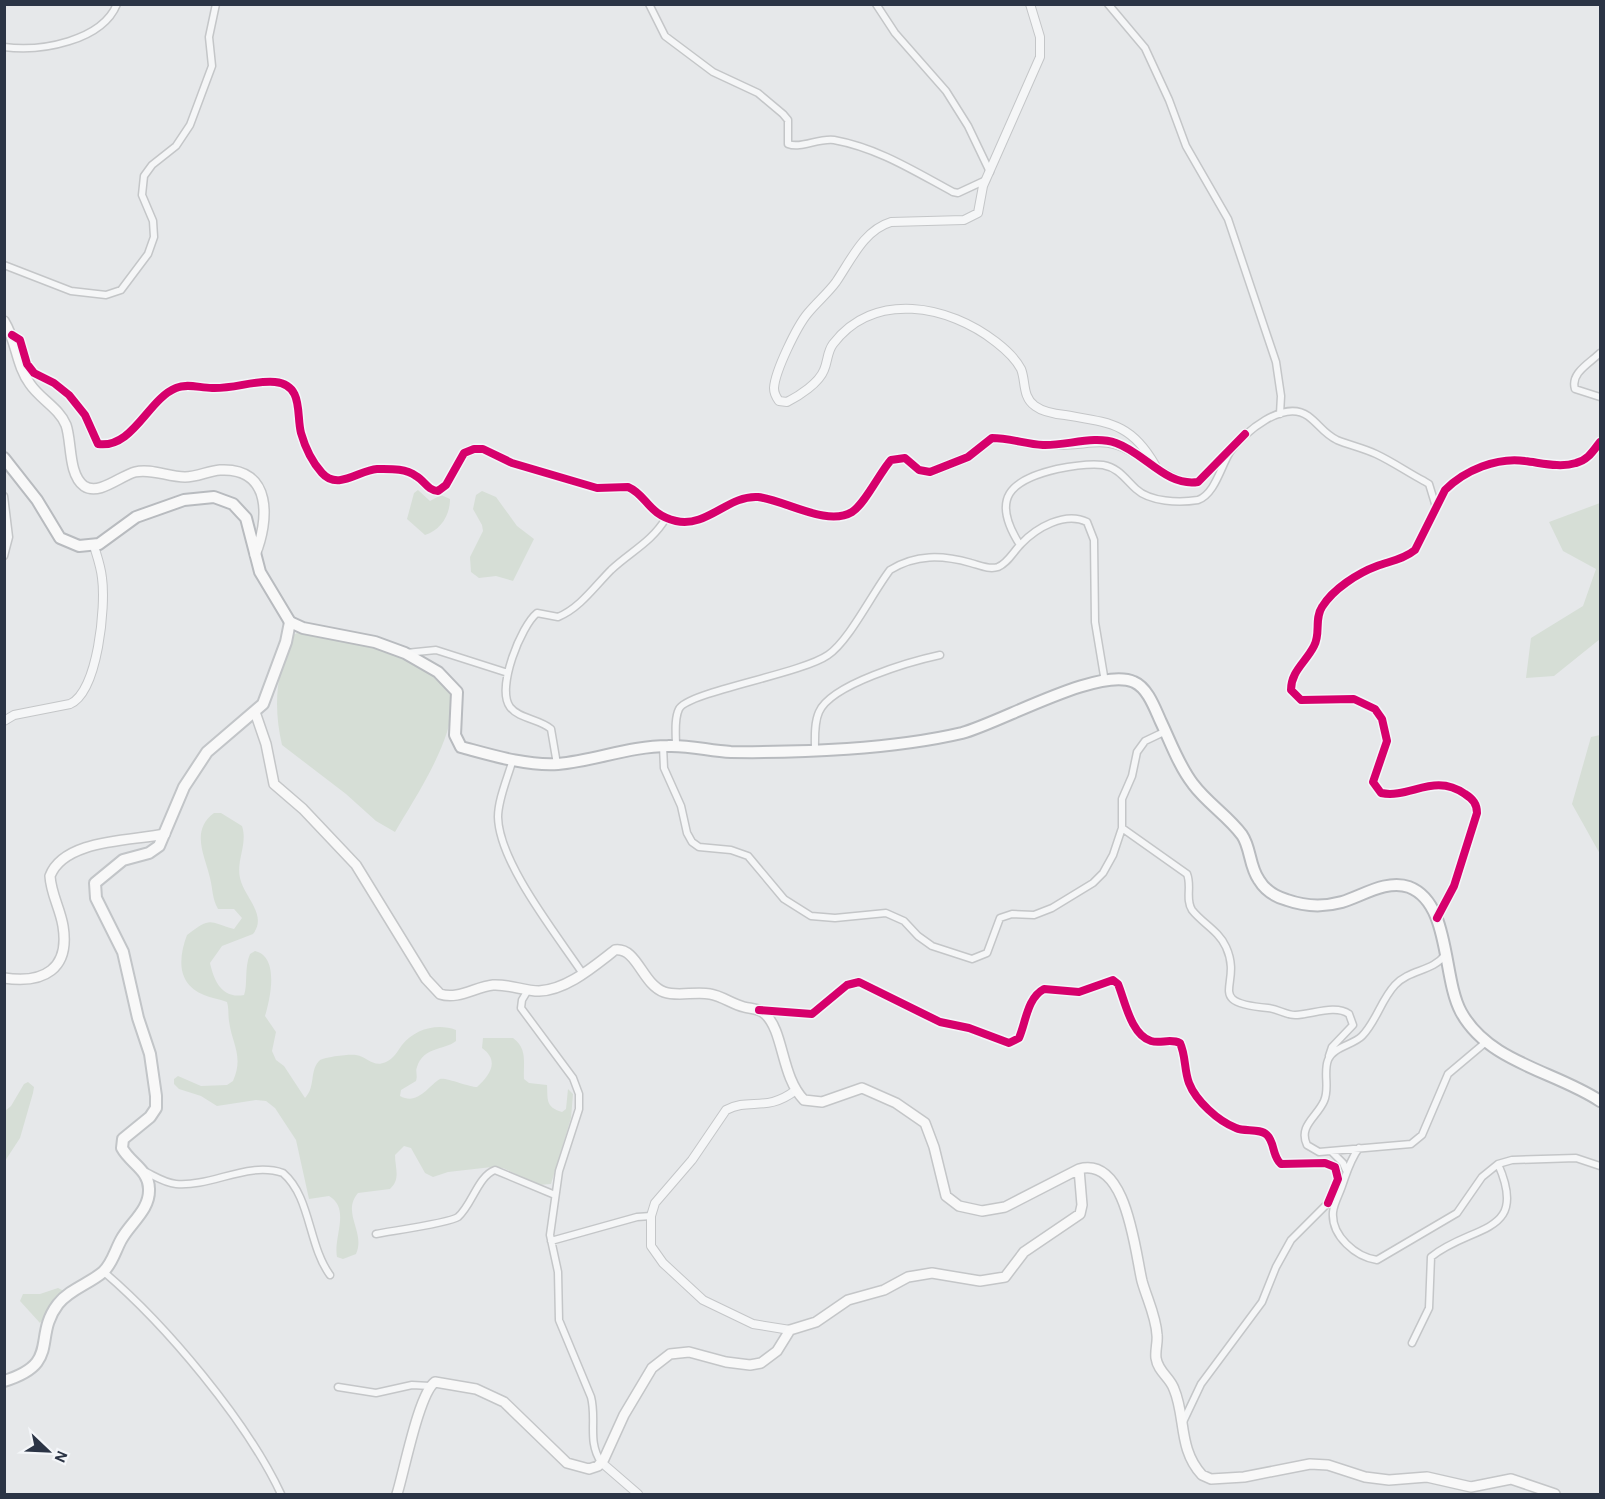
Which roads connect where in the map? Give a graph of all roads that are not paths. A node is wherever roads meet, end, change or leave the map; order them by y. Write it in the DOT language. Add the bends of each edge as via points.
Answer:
graph roads {
  1 [pos="117,4"];
  2 [pos="216,4"];
  3 [pos="649,4"];
  4 [pos="876,4"];
  5 [pos="1030,4"];
  6 [pos="1108,4"];
  7 [pos="4,47"];
  8 [pos="990,172"];
  9 [pos="986,180"];
  10 [pos="4,265"];
  11 [pos="4,321"];
  12 [pos="12,335"];
  13 [pos="1600,353"];
  14 [pos="1600,397"];
  15 [pos="1280,414"];
  16 [pos="1245,434"];
  17 [pos="1600,442"];
  18 [pos="4,458"];
  19 [pos="1157,469"];
  20 [pos="4,495"];
  21 [pos="1436,508"];
  22 [pos="666,518"];
  23 [pos="1020,545"];
  24 [pos="94,546"];
  25 [pos="4,556"];
  26 [pos="254,556"];
  27 [pos="290,622"];
  28 [pos="405,653"];
  29 [pos="940,655"];
  30 [pos="508,673"];
  31 [pos="1105,682"];
  32 [pos="255,712"];
  33 [pos="4,721"];
  34 [pos="1166,731"];
  35 [pos="663,746"];
  36 [pos="676,746"];
  37 [pos="815,750"];
  38 [pos="513,759"];
  39 [pos="556,764"];
  40 [pos="1122,828"];
  41 [pos="165,834"];
  42 [pos="1437,918"];
  43 [pos="1445,955"];
  44 [pos="583,974"];
  45 [pos="4,978"];
  46 [pos="528,990"];
  47 [pos="759,1010"];
  48 [pos="1486,1042"];
  49 [pos="1329,1059"];
  50 [pos="796,1090"];
  51 [pos="1600,1101"];
  52 [pos="1359,1148"];
  53 [pos="1332,1152"];
  54 [pos="1498,1164"];
  55 [pos="1600,1166"];
  56 [pos="1079,1169"];
  57 [pos="142,1171"];
  58 [pos="1346,1171"];
  59 [pos="1342,1186"];
  60 [pos="555,1195"];
  61 [pos="1328,1203"];
  62 [pos="651,1216"];
  63 [pos="376,1234"];
  64 [pos="551,1240"];
  65 [pos="104,1272"];
  66 [pos="330,1275"];
  67 [pos="790,1330"];
  68 [pos="1412,1343"];
  69 [pos="4,1381"];
  70 [pos="430,1386"];
  71 [pos="338,1387"];
  72 [pos="1181,1429"];
  73 [pos="601,1462"];
  74 [pos="281,1494"];
  75 [pos="397,1494"];
  76 [pos="638,1494"];
  77 [pos="1555,1494"];
  1 -- 7 [label="street" via="108,21 85,35 51,44"];
  2 -- 10 [label="street" via="209,37 212,66 183,139 144,176 142,195 153,221 154,237 148,254 121,290 106,295 71,291"];
  3 -- 9 [label="street" via="665,36 714,72 758,93 783,114 788,120 788,144 843,142 895,159 958,193"];
  4 -- 8 [label="street" via="895,33 946,91"];
  5 -- 8 [label="street" via="1040,37 1040,57"];
  6 -- 15 [label="street" via="1145,48 1186,146 1228,219 1276,362"];
  8 -- 9 [label="street"];
  9 -- 19 [label="street" via="978,213 971,219 891,222 871,233 836,283 803,320 776,379 776,397 787,402 820,378 831,347 852,326 891,308 919,309 968,324 998,344 1018,364 1034,406 1124,428 1137,438"];
  11 -- 12 [label="main road"];
  12 -- 22 [label="street" via="20,340 34,373 54,383 77,404 98,444 109,444 121,437 164,394 178,387 225,388 274,382 285,385 296,395 301,432 310,456 322,473 333,480 347,479 366,470 397,470 412,474 438,491 447,485 464,453 483,449 512,463 590,487 628,487"];
  12 -- 26 [label="main road" via="22,373 65,422 75,468 84,485 100,488 137,472 184,477 219,470 240,472 257,487 266,510"];
  13 -- 14 [label="street" via="1575,375 1573,382 1575,389"];
  15 -- 16 [label="street"];
  15 -- 21 [label="street" via="1302,413 1337,440 1400,465 1429,484"];
  16 -- 19 [label="street" via="1198,482 1181,481"];
  16 -- 23 [label="street" via="1204,497 1198,500 1147,496 1120,472 1101,465 1071,467 1023,479 1006,505 1009,525"];
  17 -- 21 [label="street" via="1586,459 1576,464 1510,460 1479,469 1452,483"];
  18 -- 24 [label="main road" via="60,538 79,546"];
  19 -- 22 [label="street" via="1130,448 1110,441 1044,445 992,438 968,458 930,472 919,470 905,458 891,460 857,508 840,516 754,497 742,498 696,521"];
  20 -- 25 [label="street" via="9,537"];
  21 -- 42 [label="street" via="1415,550 1353,579 1321,607 1318,638 1292,678 1291,690 1301,699 1354,699 1375,709 1382,718 1387,741 1373,774 1375,788 1381,793 1444,785 1460,790 1475,803 1477,813 1454,886"];
  22 -- 30 [label="street" via="649,540 570,610 558,617 542,612 531,618"];
  23 -- 31 [label="street" via="1051,524 1068,518 1087,522 1094,540 1095,622"];
  23 -- 36 [label="street" via="1004,564 994,568 936,556 903,562 884,578 830,654 783,675 703,694 682,705 677,716"];
  24 -- 26 [label="main road" via="153,508 214,497 233,504 246,518"];
  24 -- 33 [label="street" via="103,592 95,663 87,689 70,704 14,715"];
  26 -- 27 [label="main road" via="271,594"];
  27 -- 28 [label="main road"];
  27 -- 32 [label="main road" via="268,695"];
  28 -- 30 [label="street" via="436,650"];
  28 -- 38 [label="main road" via="438,672 457,692 454,735 461,747"];
  29 -- 37 [label="street" via="891,668 836,696 819,711"];
  30 -- 39 [label="street" via="504,692 510,707 552,729"];
  31 -- 34 [label="main road" via="1124,679 1142,687"];
  31 -- 37 [label="main road" via="1045,699 958,734"];
  32 -- 41 [label="main road" via="207,752 184,787"];
  32 -- 46 [label="main road" via="274,784 356,865 433,988 447,996 494,985"];
  34 -- 40 [label="street" via="1145,741 1137,752 1122,799"];
  34 -- 42 [label="main road" via="1186,774 1243,836 1252,868 1272,893 1299,904 1320,906 1394,885 1407,886 1419,892"];
  35 -- 36 [label="main road"];
  35 -- 39 [label="main road"];
  35 -- 40 [label="street" via="664,768 681,806 687,833 699,847 748,856 784,899 811,916 886,913 904,921 932,946 972,959 987,953 1000,918 1041,913 1093,883 1109,864"];
  36 -- 37 [label="main road" via="729,752"];
  38 -- 39 [label="main road"];
  38 -- 44 [label="street" via="498,815 502,836 518,876"];
  40 -- 49 [label="street" via="1187,874 1189,904 1227,948 1229,992 1233,1000 1248,1007 1294,1015 1340,1010 1349,1014 1353,1024 1332,1047"];
  41 -- 45 [label="main road" via="83,848 61,859 50,876 64,938 56,967 39,979"];
  41 -- 57 [label="main road" via="154,850 123,860 103,874 94,890 123,952 150,1054 156,1108 123,1139 122,1148"];
  42 -- 43 [label="main road"];
  43 -- 48 [label="main road" via="1459,1008"];
  43 -- 49 [label="street" via="1436,966 1413,972 1395,984 1367,1030"];
  44 -- 46 [label="main road" via="550,989"];
  44 -- 47 [label="main road" via="621,949 631,955 658,990 669,994 718,995"];
  46 -- 60 [label="street" via="521,1008 573,1078 579,1094 579,1109"];
  47 -- 50 [label="main road" via="773,1024"];
  47 -- 61 [label="street" via="812,1014 848,984 859,982 940,1022 1009,1043 1019,1038 1038,992 1088,990 1113,980 1146,1039 1180,1043 1190,1084 1214,1114 1236,1129 1264,1133 1281,1164 1325,1163 1335,1167 1338,1179"];
  48 -- 51 [label="main road"];
  48 -- 52 [label="street" via="1448,1074 1417,1140 1397,1147"];
  49 -- 53 [label="street" via="1324,1101 1306,1125 1304,1139 1312,1150"];
  50 -- 56 [label="main road" via="804,1100 822,1102 861,1088 918,1116 930,1132 946,1196 951,1203 969,1210 1005,1208"];
  50 -- 62 [label="street" via="779,1101 726,1110 692,1160 655,1203"];
  52 -- 53 [label="street"];
  52 -- 58 [label="street"];
  53 -- 58 [label="street"];
  54 -- 55 [label="street" via="1576,1158"];
  54 -- 59 [label="street" via="1482,1177 1457,1212 1377,1260 1349,1247 1336,1228 1333,1212"];
  54 -- 68 [label="street" via="1509,1192 1508,1205 1491,1225 1431,1257 1431,1299 1426,1319"];
  56 -- 67 [label="main road" via="1080,1214 1024,1252 1005,1277 980,1281 919,1274 848,1300 816,1322"];
  56 -- 72 [label="main road" via="1093,1168 1107,1177 1128,1211 1157,1334 1156,1358 1176,1392"];
  57 -- 65 [label="main road" via="150,1190 147,1201"];
  57 -- 66 [label="street" via="177,1184 256,1170 283,1173 298,1194 319,1256"];
  58 -- 59 [label="street"];
  59 -- 61 [label="street"];
  60 -- 63 [label="street" via="495,1170 486,1176 455,1220"];
  60 -- 64 [label="street"];
  61 -- 72 [label="street" via="1291,1240 1258,1309 1196,1392"];
  62 -- 64 [label="street" via="637,1216"];
  62 -- 67 [label="street" via="654,1253 703,1300 753,1324"];
  64 -- 73 [label="street" via="558,1272 559,1320 591,1397 592,1438"];
  65 -- 69 [label="main road" via="59,1303 50,1317 42,1356 35,1366"];
  65 -- 74 [label="street" via="139,1303 231,1413"];
  67 -- 73 [label="main road" via="769,1359 750,1365 678,1351 662,1359 638,1391"];
  70 -- 71 [label="street" via="412,1385 376,1393"];
  70 -- 73 [label="main road" via="435,1382 446,1383 488,1394 504,1402 567,1463 589,1469"];
  70 -- 75 [label="main road"];
  72 -- 77 [label="main road" via="1196,1469 1211,1479 1310,1464 1373,1478 1427,1477 1471,1487 1511,1479"];
  73 -- 76 [label="street"];
}
